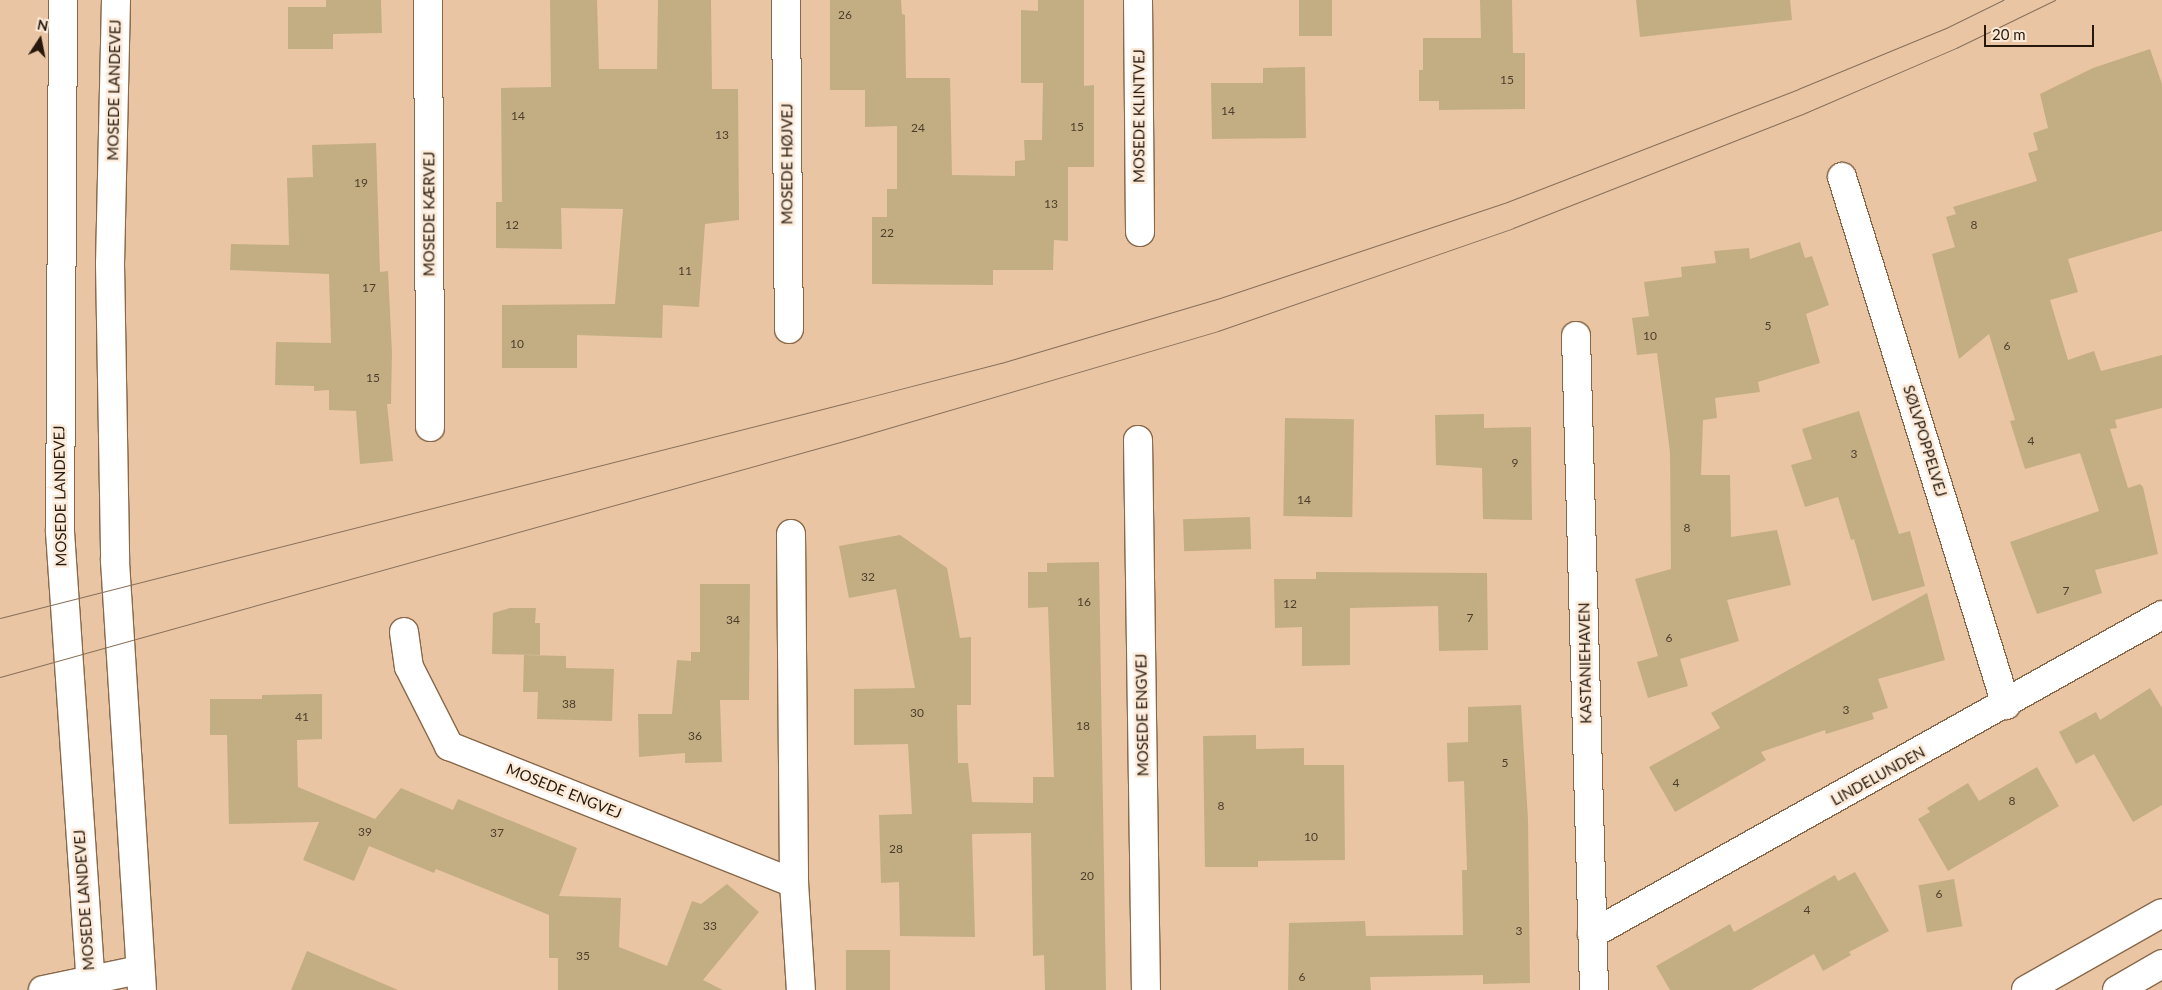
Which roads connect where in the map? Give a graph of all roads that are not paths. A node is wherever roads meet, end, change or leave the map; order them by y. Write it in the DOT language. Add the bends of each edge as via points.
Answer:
graph roads {
  1 [pos="63,0"];
  2 [pos="116,0"];
  3 [pos="428,0"];
  4 [pos="786,0"];
  5 [pos="1138,0"];
  6 [pos="1842,178"];
  7 [pos="1140,232"];
  8 [pos="789,329"];
  9 [pos="1576,336"];
  10 [pos="430,427"];
  11 [pos="1138,440"];
  12 [pos="791,534"];
  13 [pos="2162,615"];
  14 [pos="404,632"];
  15 [pos="2006,705"];
  16 [pos="794,883"];
  17 [pos="2162,914"];
  18 [pos="1592,934"];
  19 [pos="2162,964"];
  20 [pos="140,980"];
  21 [pos="91,986"];
  22 [pos="43,990"];
  23 [pos="800,990"];
  24 [pos="1146,990"];
  25 [pos="1594,990"];
  26 [pos="2026,990"];
  27 [pos="2117,990"];
  1 -- 21 [label="street, MOSEDE LANDEVEJ" via="60,532"];
  2 -- 20 [label="street, MOSEDE LANDEVEJ" via="110,264 115,551"];
  3 -- 10 [label="street, MOSEDE KÆRVEJ"];
  4 -- 8 [label="street, MOSEDE HØJVEJ"];
  5 -- 7 [label="street, MOSEDE KLINTVEJ"];
  6 -- 15 [label="street, SØLVPOPPELVEJ"];
  9 -- 18 [label="street, KASTANIEHAVEN"];
  11 -- 24 [label="street, MOSEDE ENGVEJ"];
  12 -- 16 [label="street"];
  13 -- 15 [label="street, LINDELUNDEN"];
  14 -- 16 [label="street, MOSEDE ENGVEJ" via="409,667 449,746"];
  15 -- 18 [label="street, LINDELUNDEN"];
  16 -- 23 [label="street"];
  17 -- 26 [label="street"];
  18 -- 25 [label="street, KASTANIEHAVEN"];
  19 -- 27 [label="street"];
  20 -- 21 [label="street"];
  21 -- 22 [label="street"];
}
